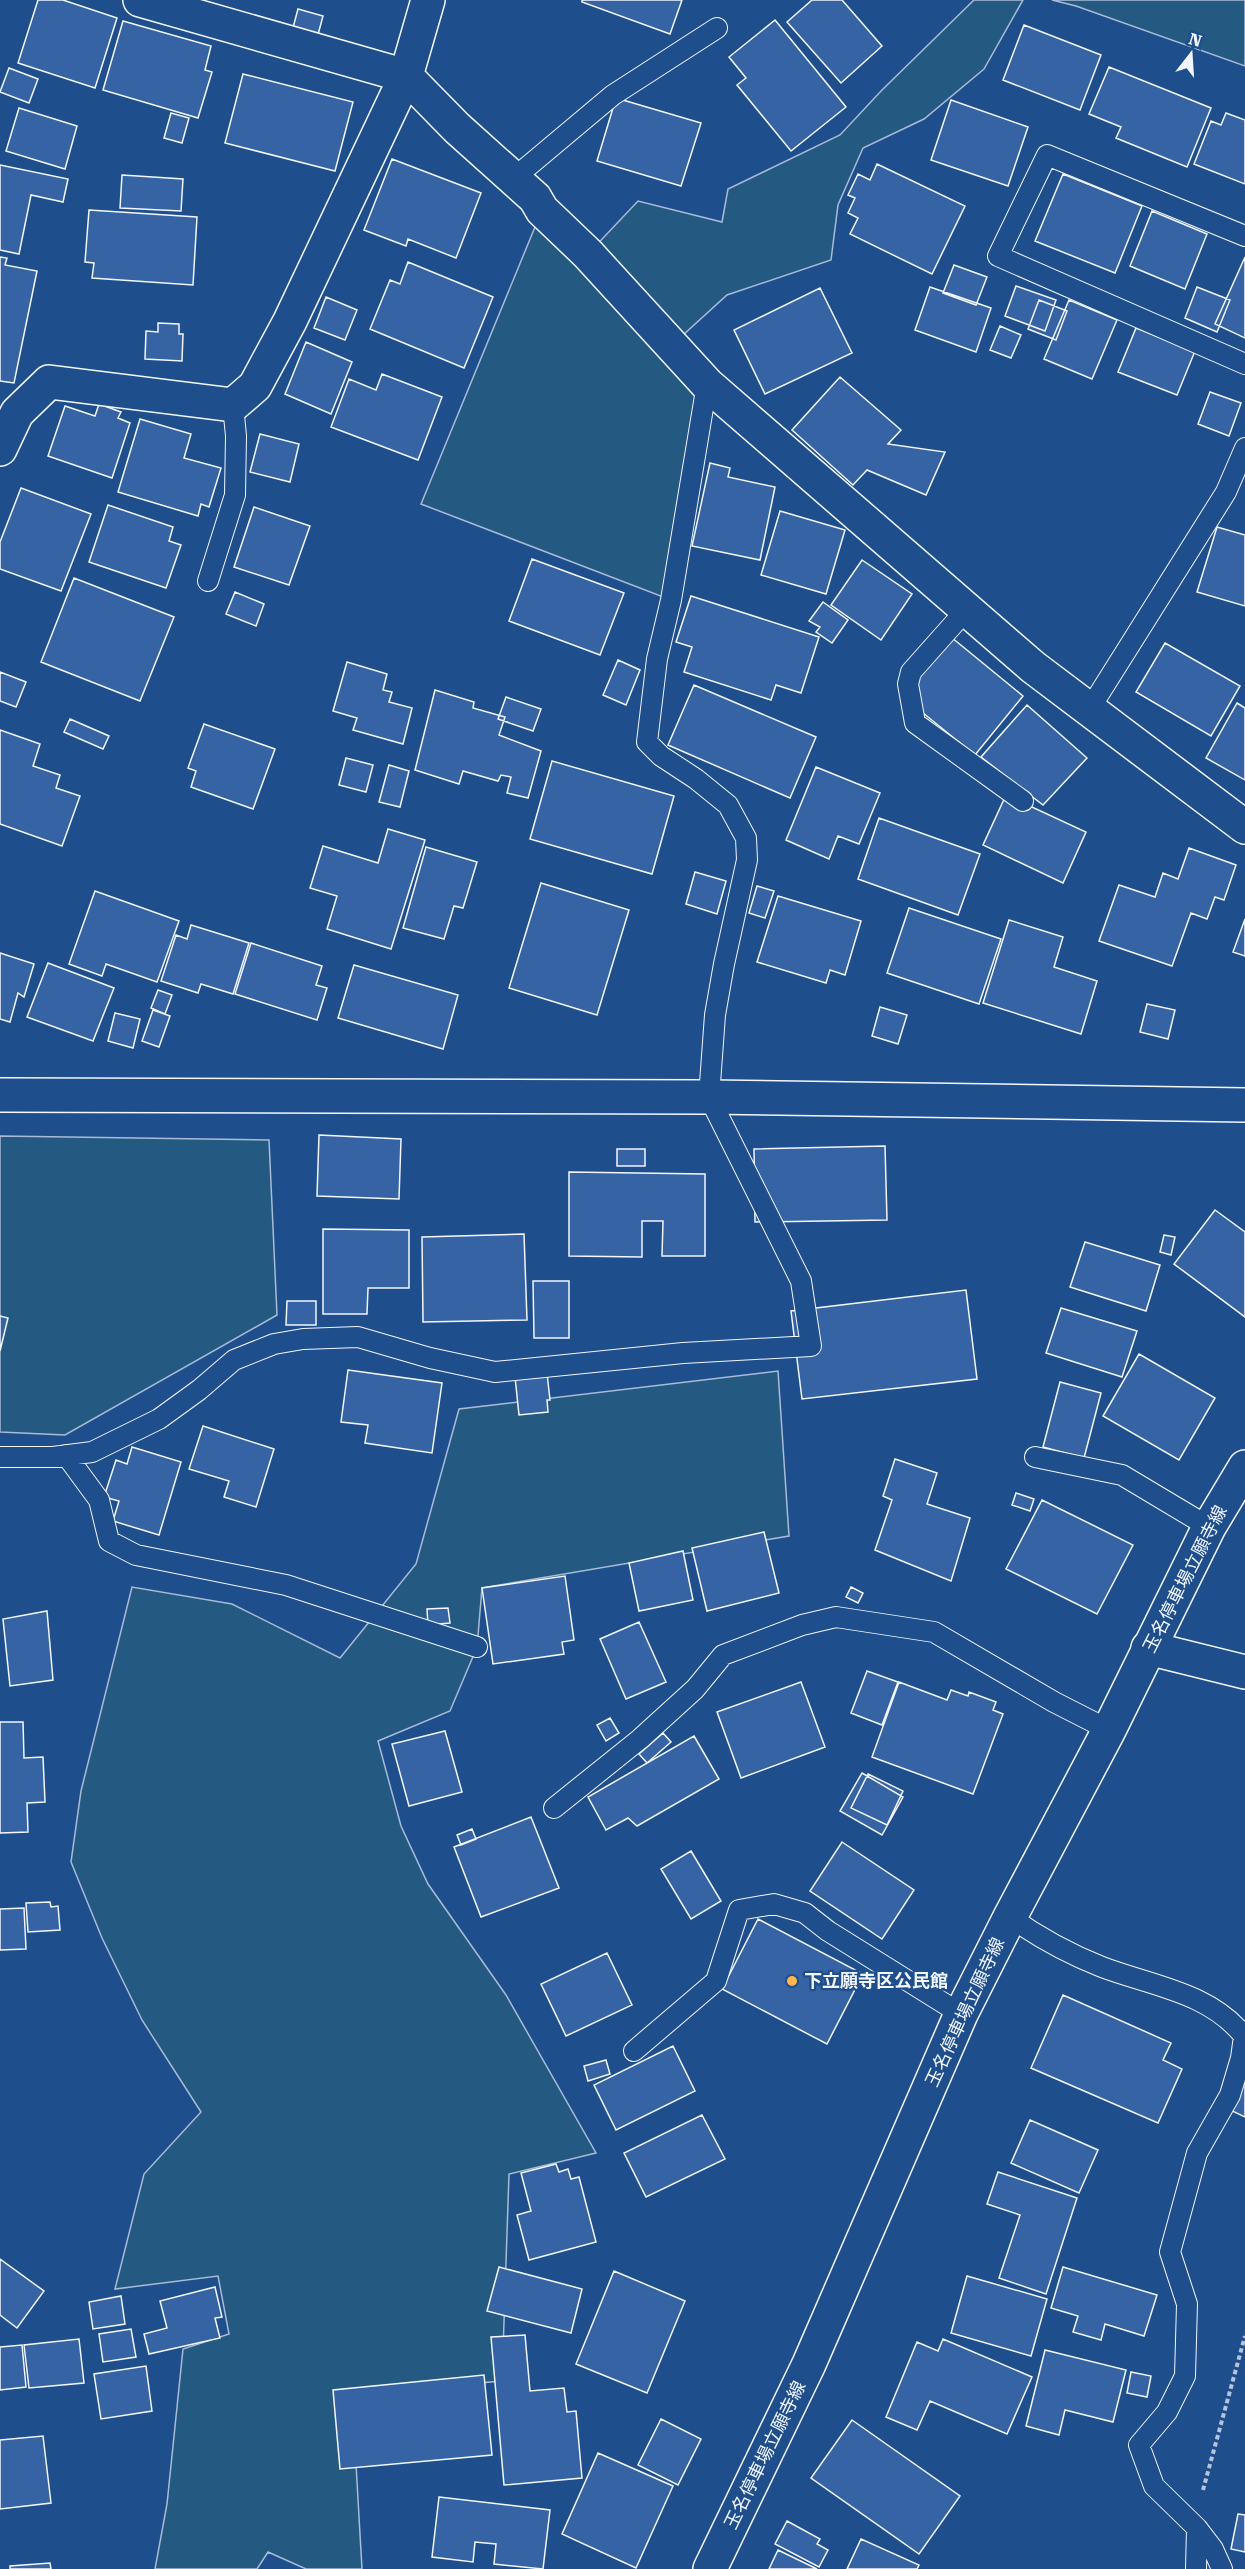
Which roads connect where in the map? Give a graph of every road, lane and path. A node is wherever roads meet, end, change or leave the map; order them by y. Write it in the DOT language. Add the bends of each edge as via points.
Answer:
graph roads {
  1 [pos="140,0"];
  2 [pos="428,0"];
  3 [pos="717,28"];
  4 [pos="406,76"];
  5 [pos="514,178"];
  6 [pos="1245,236"];
  7 [pos="1245,364"];
  8 [pos="706,384"];
  9 [pos="233,405"];
  10 [pos="1245,448"];
  11 [pos="0,449"];
  12 [pos="208,580"];
  13 [pos="965,608"];
  14 [pos="1089,710"];
  15 [pos="1023,801"];
  16 [pos="1245,827"];
  17 [pos="0,1095"];
  18 [pos="709,1097"];
  19 [pos="1245,1105"];
  20 [pos="66,1455"];
  21 [pos="0,1457"];
  22 [pos="1035,1457"];
  23 [pos="1245,1467"];
  24 [pos="1209,1527"];
  25 [pos="477,1647"];
  26 [pos="1148,1648"];
  27 [pos="1245,1672"];
  28 [pos="1109,1730"];
  29 [pos="554,1808"];
  30 [pos="1010,1917"];
  31 [pos="961,2014"];
  32 [pos="634,2051"];
  33 [pos="1245,2336"];
  34 [pos="1195,2527"];
  35 [pos="710,2569"];
  36 [pos="1196,2569"];
  37 [pos="1221,2569"];
  1 -- 4 [label="street"];
  2 -- 4 [label="street"];
  3 -- 5 [label="lane" via="613,94"];
  4 -- 5 [label="street"];
  4 -- 9 [label="street" via="290,321 255,386"];
  5 -- 8 [label="street"];
  6 -- 7 [label="lane" via="1047,155 998,256"];
  8 -- 13 [label="street"];
  8 -- 18 [label="lane" via="671,600 657,658 647,742 728,806 746,838 747,860 716,1015"];
  9 -- 11 [label="street" via="49,382 17,412"];
  9 -- 12 [label="lane" via="235,495"];
  10 -- 14 [label="lane" via="1226,492"];
  13 -- 14 [label="street"];
  13 -- 15 [label="lane" via="911,672 908,684 915,723"];
  14 -- 16 [label="street"];
  17 -- 18 [label="street"];
  18 -- 19 [label="street"];
  18 -- 20 [label="lane" via="801,1281 811,1346 683,1353 495,1372 358,1337 303,1339 274,1344 234,1360 159,1419 92,1452"];
  20 -- 21 [label="lane"];
  20 -- 25 [label="lane" via="99,1500 109,1540 136,1555 286,1585"];
  22 -- 24 [label="lane" via="1122,1475"];
  23 -- 24 [label="street, 玉名停車場立願寺線"];
  24 -- 26 [label="street, 玉名停車場立願寺線"];
  26 -- 27 [label="street"];
  26 -- 28 [label="street, 玉名停車場立願寺線"];
  28 -- 29 [label="lane" via="934,1632 836,1617 802,1625 723,1655 695,1689 640,1739"];
  28 -- 30 [label="street, 玉名停車場立願寺線"];
  30 -- 31 [label="street, 玉名停車場立願寺線"];
  30 -- 34 [label="lane" via="1038,1937 1101,1966 1197,1998 1232,2022 1244,2036 1230,2095 1197,2152 1170,2252 1187,2304 1185,2376 1167,2412 1139,2445 1154,2486"];
  31 -- 32 [label="lane" via="828,1931 805,1912 774,1904 739,1910 716,1981"];
  31 -- 35 [label="street, 玉名停車場立願寺線" via="808,2364"];
  33 -- 34 [label="path"];
  34 -- 36 [label="lane"];
  34 -- 37 [label="lane" via="1213,2549"];
}
